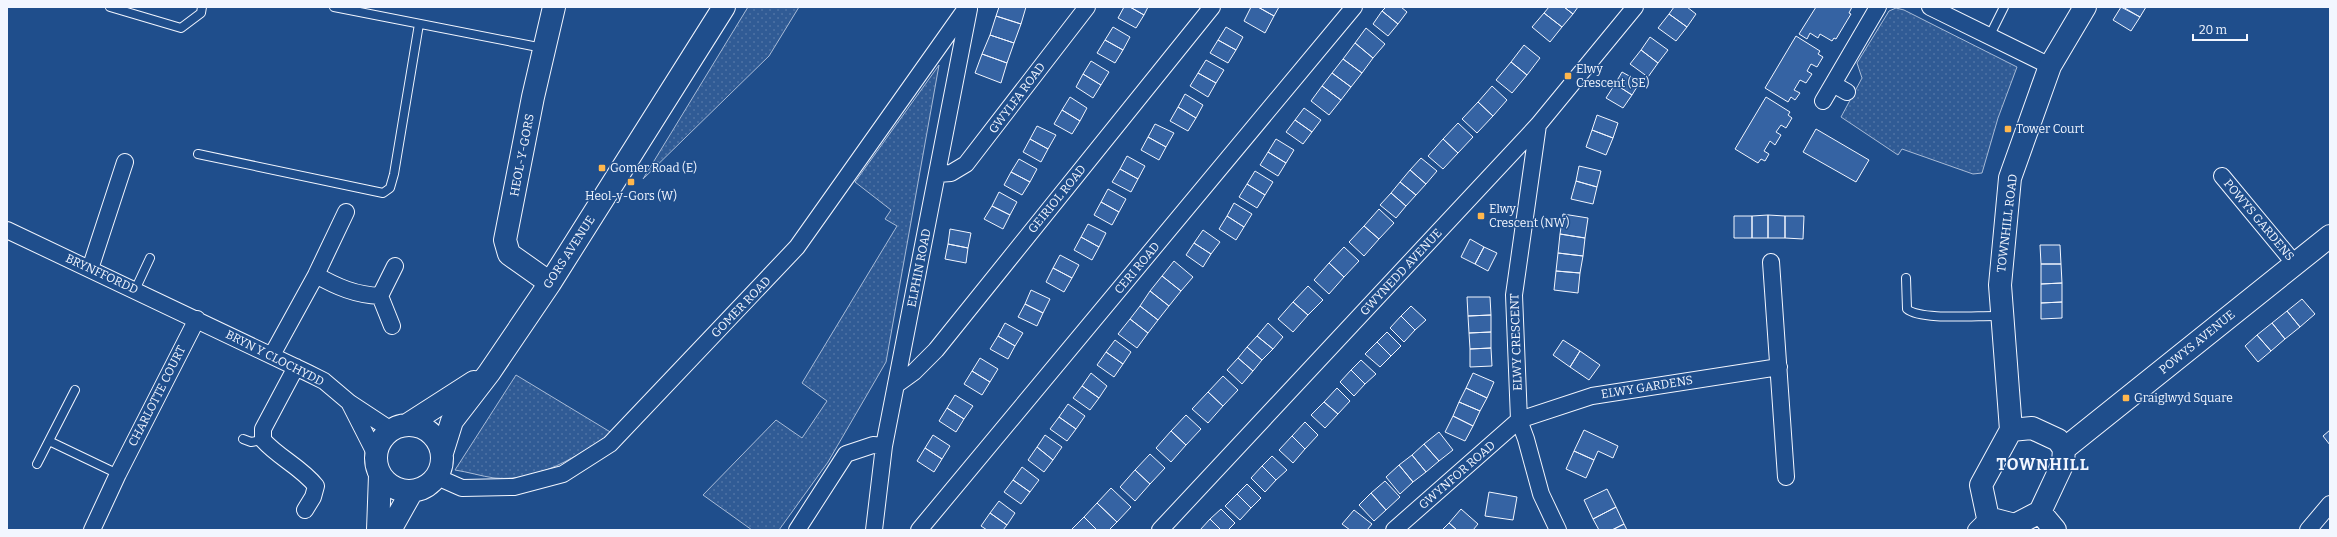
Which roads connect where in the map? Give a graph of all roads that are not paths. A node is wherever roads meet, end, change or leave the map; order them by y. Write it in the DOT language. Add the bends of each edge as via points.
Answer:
graph roads {
  1 [pos="110,7"];
  2 [pos="202,7"];
  3 [pos="334,7"];
  4 [pos="554,7"];
  5 [pos="724,7"];
  6 [pos="968,7"];
  7 [pos="1086,7"];
  8 [pos="1212,7"];
  9 [pos="1354,7"];
  10 [pos="1635,7"];
  11 [pos="1878,7"];
  12 [pos="1930,7"];
  13 [pos="2004,7"];
  14 [pos="2085,7"];
  15 [pos="418,24"];
  16 [pos="1989,37"];
  17 [pos="544,48"];
  18 [pos="2050,66"];
  19 [pos="1833,84"];
  20 [pos="1847,92"];
  21 [pos="1823,101"];
  22 [pos="1538,125"];
  23 [pos="198,154"];
  24 [pos="125,162"];
  25 [pos="938,174"];
  26 [pos="2222,176"];
  27 [pos="345,212"];
  28 [pos="7,230"];
  29 [pos="2330,236"];
  30 [pos="150,258"];
  31 [pos="1771,262"];
  32 [pos="2295,264"];
  33 [pos="394,266"];
  34 [pos="90,269"];
  35 [pos="316,275"];
  36 [pos="1906,278"];
  37 [pos="550,283"];
  38 [pos="135,290"];
  39 [pos="380,296"];
  40 [pos="2002,316"];
  41 [pos="197,319"];
  42 [pos="392,326"];
  43 [pos="272,355"];
  44 [pos="296,367"];
  45 [pos="1779,367"];
  46 [pos="489,373"];
  47 [pos="896,385"];
  48 [pos="75,390"];
  49 [pos="350,403"];
  50 [pos="1519,420"];
  51 [pos="399,427"];
  52 [pos="2011,430"];
  53 [pos="243,439"];
  54 [pos="263,440"];
  55 [pos="49,441"];
  56 [pos="884,446"];
  57 [pos="2064,449"];
  58 [pos="442,453"];
  59 [pos="38,464"];
  60 [pos="378,465"];
  61 [pos="118,474"];
  62 [pos="436,477"];
  63 [pos="1786,477"];
  64 [pos="412,491"];
  65 [pos="2330,504"];
  66 [pos="305,510"];
  67 [pos="2040,512"];
  68 [pos="1982,524"];
  69 [pos="96,529"];
  70 [pos="378,530"];
  71 [pos="390,530"];
  72 [pos="797,530"];
  73 [pos="874,530"];
  74 [pos="919,530"];
  75 [pos="1160,530"];
  76 [pos="1394,530"];
  77 [pos="1558,530"];
  78 [pos="2055,530"];
  79 [pos="2308,530"];
  1 -- 2 [label="lane" via="181,28 200,13"];
  3 -- 15 [label="lane"];
  4 -- 17 [label="street, HEOL-Y-GORS"];
  5 -- 37 [label="street, GORS AVENUE"];
  6 -- 25 [label="street, ELPHIN ROAD"];
  6 -- 62 [label="street, GOMER ROAD" via="797,247 610,444 563,474 514,487 462,488"];
  7 -- 25 [label="street, GWYLFA ROAD" via="966,164 951,173"];
  8 -- 47 [label="street, GEIRIOL ROAD" via="936,350 914,372"];
  9 -- 74 [label="street, CERI ROAD"];
  10 -- 22 [label="street, GWYNEDD AVENUE"];
  11 -- 19 [label="street"];
  12 -- 16 [label="street"];
  13 -- 16 [label="lane"];
  14 -- 18 [label="street, TOWNHILL ROAD"];
  15 -- 17 [label="lane"];
  15 -- 23 [label="lane" via="394,174 390,188 383,193"];
  16 -- 18 [label="street"];
  17 -- 37 [label="street, HEOL-Y-GORS" via="505,240 509,254"];
  18 -- 40 [label="street, TOWNHILL ROAD" via="2010,178 2000,286"];
  19 -- 20 [label="street"];
  19 -- 21 [label="street"];
  22 -- 50 [label="street, ELWY CRESCENT" via="1514,295"];
  22 -- 75 [label="street, GWYNEDD AVENUE"];
  24 -- 34 [label="street"];
  25 -- 47 [label="street, ELPHIN ROAD"];
  26 -- 32 [label="street, POWYS GARDENS"];
  27 -- 35 [label="street"];
  28 -- 34 [label="street, BRYNFFORDD"];
  29 -- 32 [label="street, POWYS AVENUE"];
  30 -- 38 [label="lane"];
  31 -- 45 [label="street"];
  32 -- 57 [label="street, POWYS AVENUE"];
  33 -- 39 [label="street"];
  34 -- 38 [label="street, BRYNFFORDD"];
  35 -- 39 [label="street" via="341,289"];
  35 -- 43 [label="street"];
  36 -- 40 [label="lane" via="1907,309 1911,313 1926,317"];
  37 -- 46 [label="street, GORS AVENUE"];
  38 -- 41 [label="street, BRYNFFORDD"];
  39 -- 42 [label="street"];
  40 -- 52 [label="street, TOWNHILL ROAD"];
  41 -- 43 [label="street, BRYN Y CLOCHYDD"];
  41 -- 61 [label="street, CHARLOTTE COURT"];
  43 -- 44 [label="street, BRYN Y CLOCHYDD"];
  44 -- 49 [label="street, BRYN Y CLOCHYDD" via="324,381"];
  44 -- 54 [label="street" via="263,429"];
  45 -- 50 [label="street, ELWY GARDENS" via="1592,396"];
  45 -- 63 [label="street"];
  46 -- 51 [label="street, GORS AVENUE"];
  46 -- 58 [label="street, GORS AVENUE" via="452,421"];
  47 -- 56 [label="street, ELPHIN ROAD"];
  48 -- 55 [label="lane"];
  49 -- 51 [label="street"];
  49 -- 60 [label="street"];
  50 -- 76 [label="street, GWYNFOR ROAD"];
  50 -- 77 [label="street, ELWY CRESCENT" via="1541,494"];
  51 -- 58 [label="street" via="418,426 431,433"];
  51 -- 60 [label="street" via="379,443"];
  52 -- 57 [label="street" via="2032,428 2058,440"];
  52 -- 68 [label="street" via="1981,485"];
  53 -- 54 [label="lane" via="251,442"];
  54 -- 66 [label="street" via="271,449 308,476 316,486"];
  55 -- 59 [label="lane"];
  55 -- 61 [label="lane"];
  56 -- 72 [label="street" via="873,445 846,454"];
  56 -- 73 [label="street, ELPHIN ROAD"];
  57 -- 67 [label="street" via="2063,463"];
  58 -- 62 [label="street"];
  60 -- 64 [label="street" via="392,487"];
  60 -- 70 [label="street"];
  61 -- 69 [label="street, CHARLOTTE COURT"];
  62 -- 64 [label="street" via="424,487"];
  64 -- 71 [label="street"];
  65 -- 79 [label="street"];
  67 -- 68 [label="street" via="2015,525"];
  67 -- 78 [label="street"];
}
